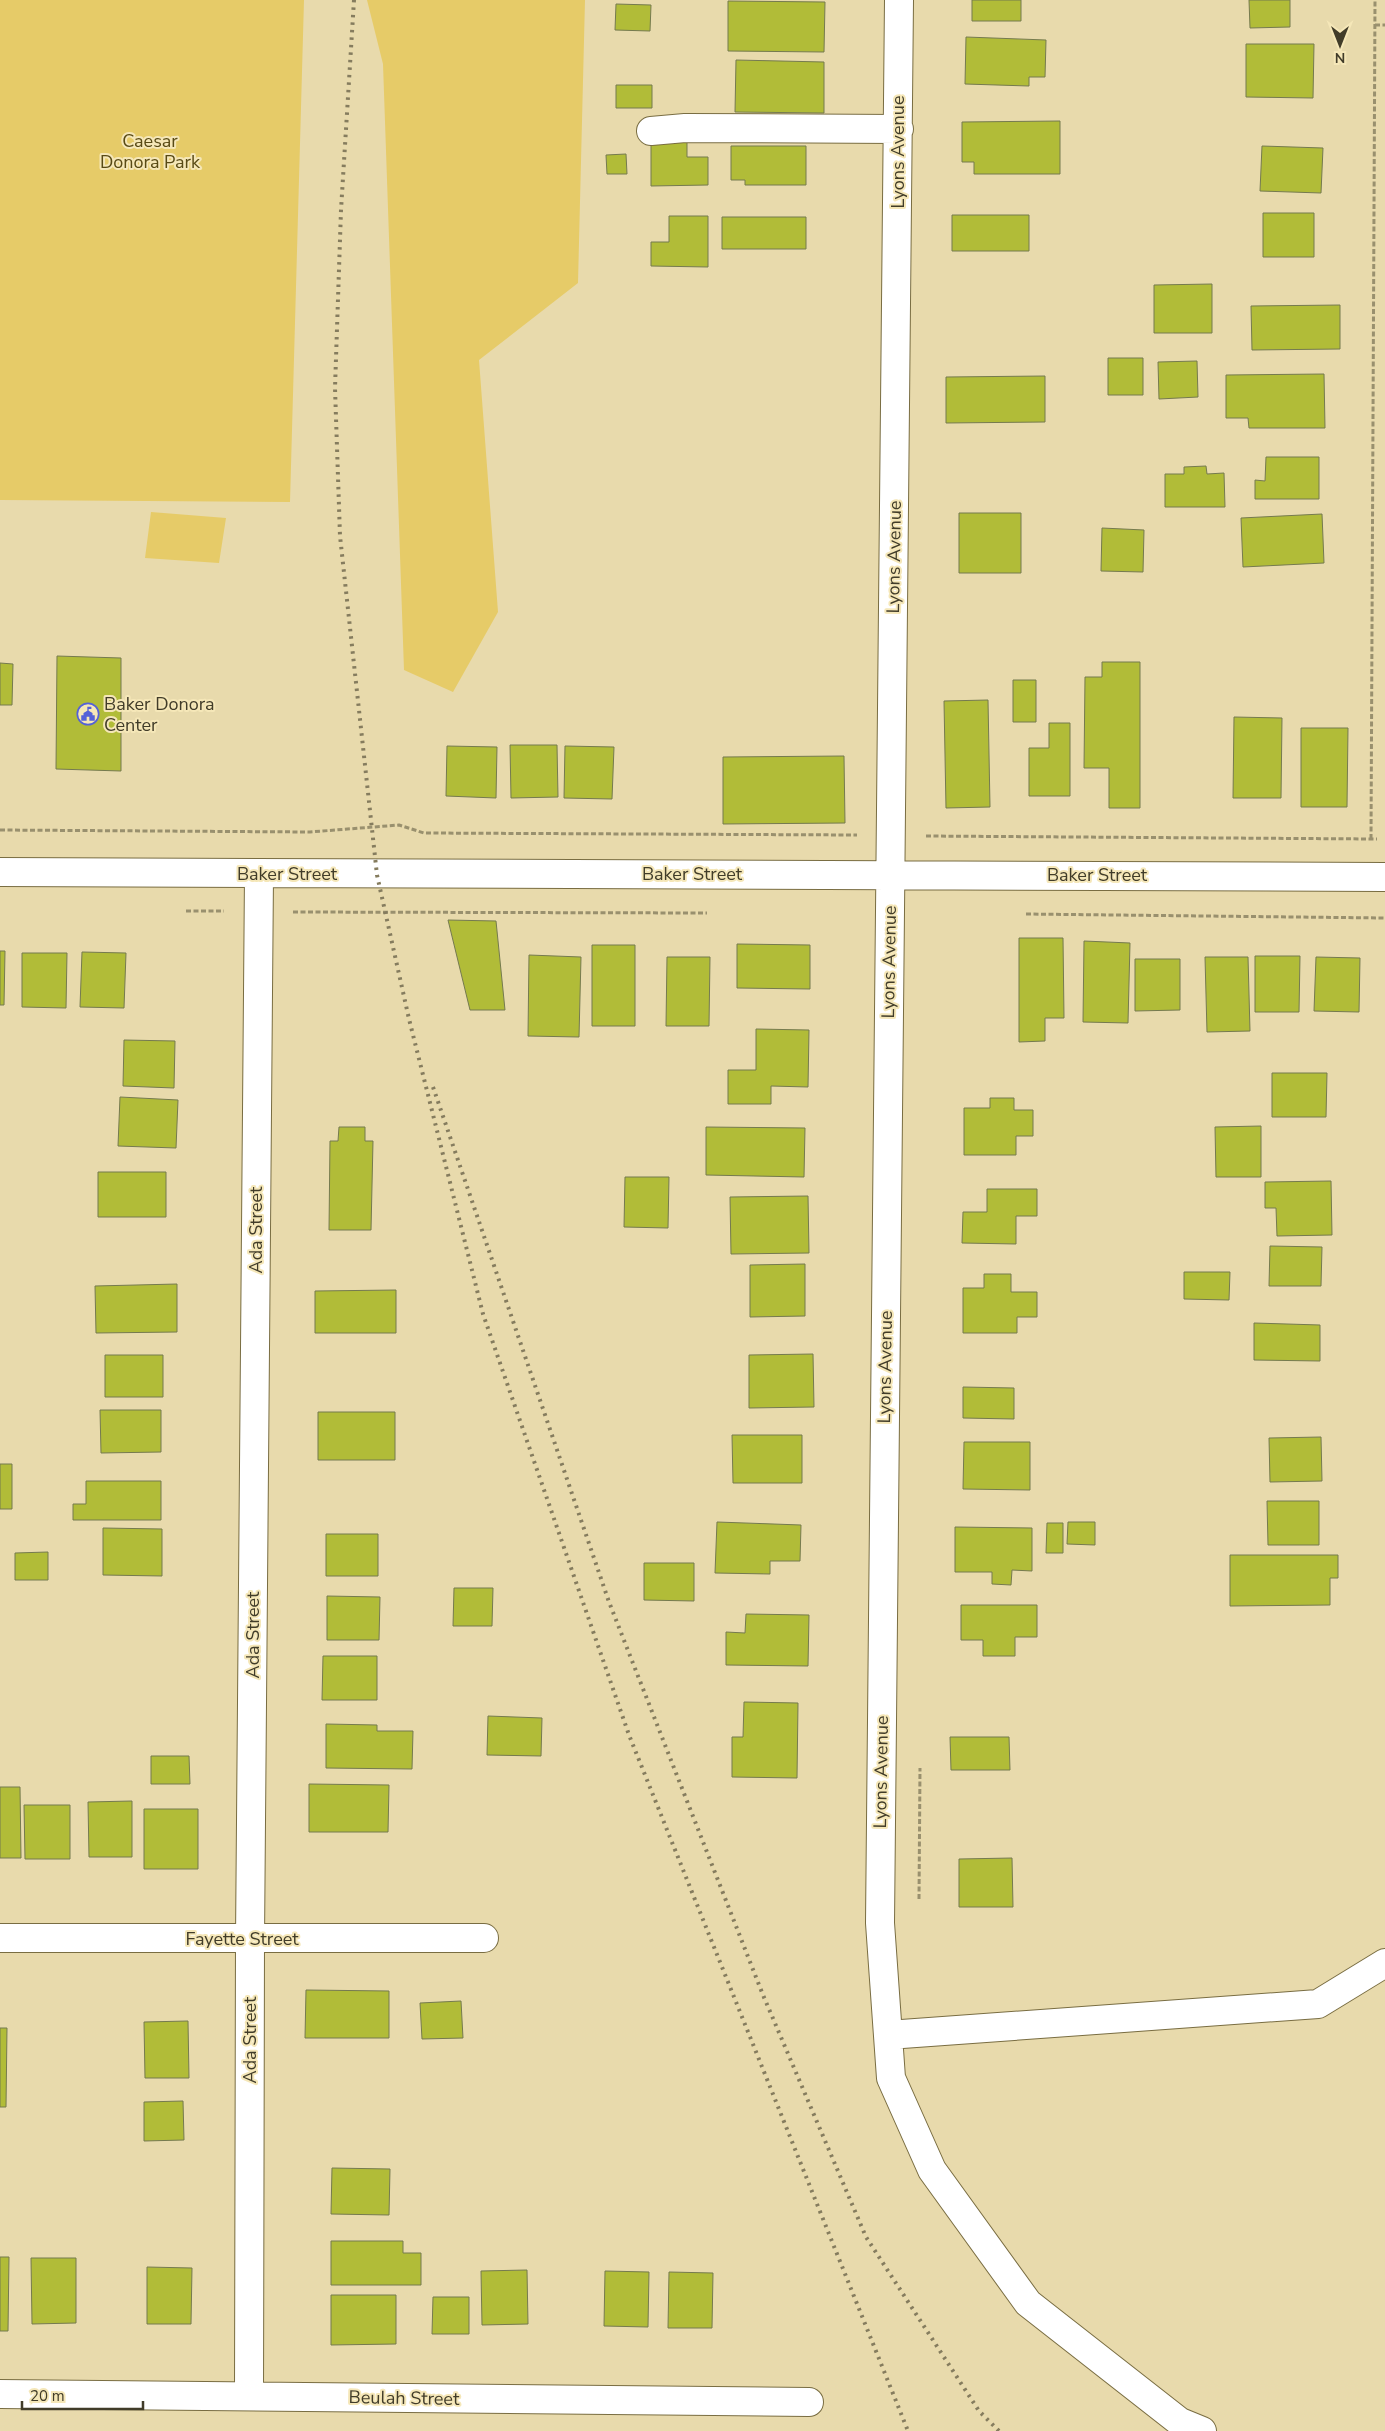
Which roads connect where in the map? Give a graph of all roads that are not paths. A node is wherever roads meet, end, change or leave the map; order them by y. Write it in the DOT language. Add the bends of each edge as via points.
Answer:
graph roads {
  1 [pos="899,0"];
  2 [pos="899,129"];
  3 [pos="651,130"];
  4 [pos="0,872"];
  5 [pos="890,874"];
  6 [pos="259,875"];
  7 [pos="1385,877"];
  8 [pos="0,1938"];
  9 [pos="484,1938"];
  10 [pos="250,1940"];
  11 [pos="1385,1963"];
  12 [pos="888,2034"];
  13 [pos="0,2394"];
  14 [pos="249,2396"];
  15 [pos="809,2402"];
  16 [pos="1202,2431"];
  1 -- 2 [label="street, Lyons Avenue"];
  2 -- 3 [label="street"];
  2 -- 5 [label="street, Lyons Avenue"];
  4 -- 6 [label="street, Baker Street"];
  5 -- 6 [label="street, Baker Street"];
  5 -- 7 [label="street, Baker Street"];
  5 -- 12 [label="street, Lyons Avenue" via="880,1923"];
  6 -- 10 [label="street, Ada Street"];
  8 -- 10 [label="street, Fayette Street"];
  9 -- 10 [label="street, Fayette Street"];
  10 -- 14 [label="street, Ada Street"];
  11 -- 12 [label="street" via="1318,2004"];
  12 -- 16 [label="street, Lyons Avenue" via="892,2078 932,2170 1028,2303 1180,2422"];
  13 -- 14 [label="street, Beulah Street"];
  14 -- 15 [label="street, Beulah Street"];
}
